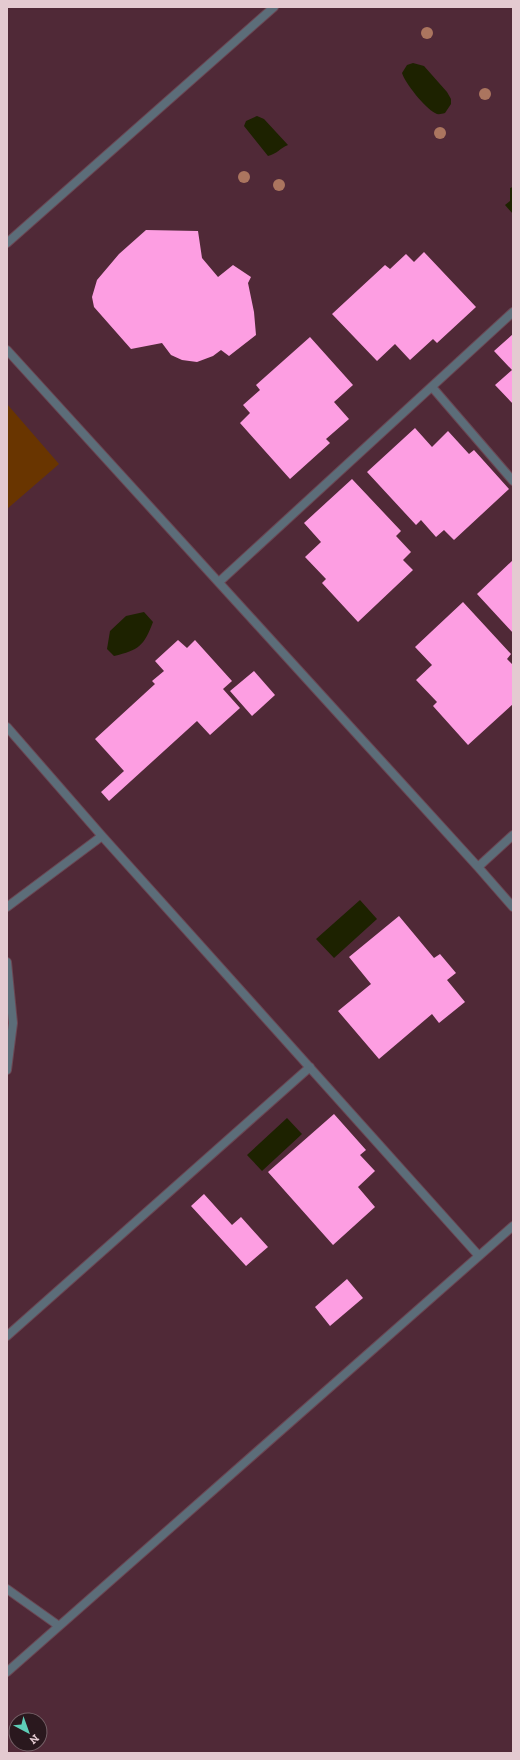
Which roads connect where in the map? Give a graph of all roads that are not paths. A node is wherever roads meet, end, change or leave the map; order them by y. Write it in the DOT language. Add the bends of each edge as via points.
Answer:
graph roads {
  1 [pos="274,7"];
  2 [pos="7,243"];
  3 [pos="513,312"];
  4 [pos="7,350"];
  5 [pos="432,387"];
  6 [pos="513,481"];
  7 [pos="219,582"];
  8 [pos="7,727"];
  9 [pos="513,835"];
  10 [pos="102,836"];
  11 [pos="478,867"];
  12 [pos="7,907"];
  13 [pos="513,908"];
  14 [pos="7,962"];
  15 [pos="310,1067"];
  16 [pos="7,1070"];
  17 [pos="513,1226"];
  18 [pos="479,1256"];
  19 [pos="7,1336"];
  20 [pos="7,1589"];
  21 [pos="59,1626"];
  22 [pos="7,1672"];
  1 -- 2 [label="street"];
  3 -- 5 [label="street"];
  4 -- 7 [label="street"];
  5 -- 6 [label="street"];
  5 -- 7 [label="street"];
  7 -- 11 [label="street"];
  8 -- 10 [label="street"];
  9 -- 11 [label="street"];
  10 -- 12 [label="street"];
  10 -- 15 [label="street"];
  11 -- 13 [label="street"];
  14 -- 16 [label="street" via="13,1023"];
  15 -- 18 [label="street"];
  15 -- 19 [label="street"];
  17 -- 18 [label="street"];
  18 -- 21 [label="street"];
  20 -- 21 [label="street"];
  21 -- 22 [label="street"];
}
